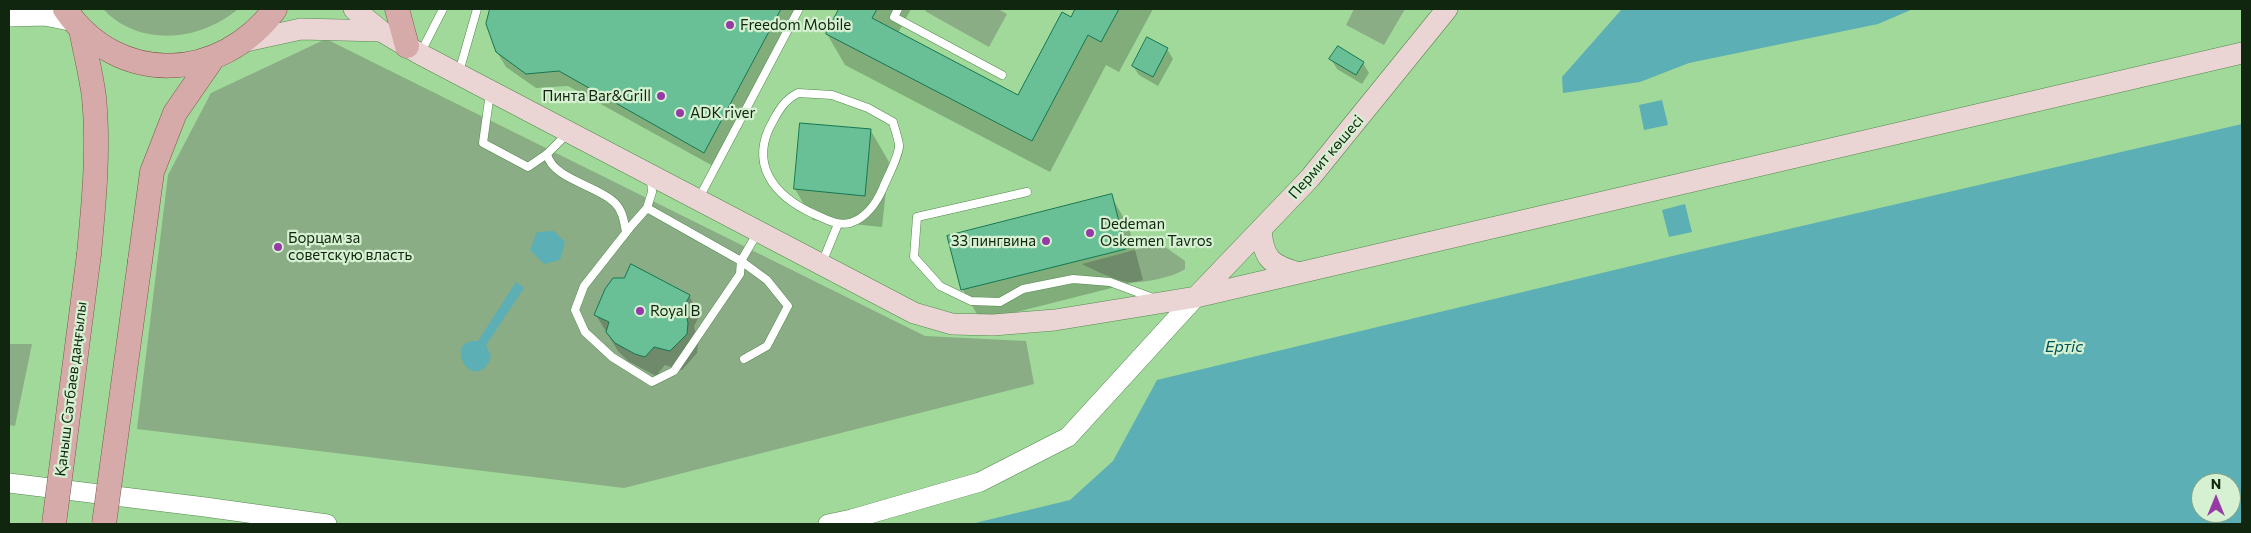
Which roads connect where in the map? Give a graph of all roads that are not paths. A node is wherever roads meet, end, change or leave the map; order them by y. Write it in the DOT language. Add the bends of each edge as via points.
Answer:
graph roads {
  1 [pos="275,9"];
  2 [pos="354,9"];
  3 [pos="397,9"];
  4 [pos="444,9"];
  5 [pos="477,9"];
  6 [pos="799,9"];
  7 [pos="898,9"];
  8 [pos="1447,9"];
  9 [pos="9,17"];
  10 [pos="73,20"];
  11 [pos="381,31"];
  12 [pos="246,41"];
  13 [pos="414,50"];
  14 [pos="2242,52"];
  15 [pos="213,58"];
  16 [pos="458,74"];
  17 [pos="1002,74"];
  18 [pos="490,91"];
  19 [pos="568,132"];
  20 [pos="547,154"];
  21 [pos="650,175"];
  22 [pos="1027,192"];
  23 [pos="698,200"];
  24 [pos="647,208"];
  25 [pos="838,224"];
  26 [pos="1261,229"];
  27 [pos="759,230"];
  28 [pos="626,232"];
  29 [pos="741,261"];
  30 [pos="822,263"];
  31 [pos="1299,273"];
  32 [pos="1196,297"];
  33 [pos="1167,302"];
  34 [pos="744,360"];
  35 [pos="9,483"];
  36 [pos="54,524"];
  37 [pos="104,524"];
  38 [pos="327,524"];
  39 [pos="828,524"];
  1 -- 12 [label="main road"];
  2 -- 11 [label="main road"];
  3 -- 13 [label="main road"];
  4 -- 13 [label="lane"];
  5 -- 16 [label="lane"];
  6 -- 23 [label="lane"];
  7 -- 17 [label="lane" via="894,17"];
  8 -- 26 [label="main road, Пермит көшесі" via="1310,178"];
  9 -- 10 [label="street" via="45,16"];
  10 -- 15 [label="main road" via="103,47 129,59 157,65 185,65"];
  10 -- 36 [label="main road, Қаныш Сәтбаев даңғылы, bridge" via="93,94 96,183"];
  11 -- 12 [label="main road" via="300,29"];
  11 -- 13 [label="main road"];
  12 -- 15 [label="main road"];
  13 -- 16 [label="main road"];
  14 -- 31 [label="main road"];
  15 -- 37 [label="main road, bridge" via="175,113 152,172"];
  16 -- 18 [label="main road"];
  18 -- 19 [label="main road"];
  18 -- 20 [label="lane" via="483,143 528,167"];
  19 -- 20 [label="lane"];
  19 -- 21 [label="main road"];
  20 -- 28 [label="lane" via="557,169 615,203"];
  21 -- 23 [label="main road"];
  21 -- 24 [label="lane" via="652,192"];
  22 -- 33 [label="lane" via="917,217 914,257 940,286 971,301 1000,302 1024,289 1073,279 1110,282"];
  23 -- 27 [label="main road"];
  24 -- 28 [label="lane"];
  24 -- 29 [label="lane"];
  25 -- 25 [label="lane" via="862,217 878,201 899,147 893,122 868,108 832,95 798,93 784,103 765,135 768,176 776,189 797,206"];
  25 -- 30 [label="lane"];
  26 -- 31 [label="main road" via="1264,251 1276,267"];
  26 -- 32 [label="main road, Пермит көшесі"];
  27 -- 29 [label="lane"];
  27 -- 30 [label="main road"];
  28 -- 29 [label="lane" via="584,286 575,310 585,332 612,357 652,382 674,371 740,274"];
  29 -- 34 [label="lane" via="767,280 788,306 766,346"];
  30 -- 33 [label="main road" via="914,312 952,324 993,325 1055,320"];
  31 -- 32 [label="main road"];
  32 -- 33 [label="main road"];
  32 -- 39 [label="street" via="1068,437 980,482 852,520"];
  35 -- 38 [label="street"];
}
